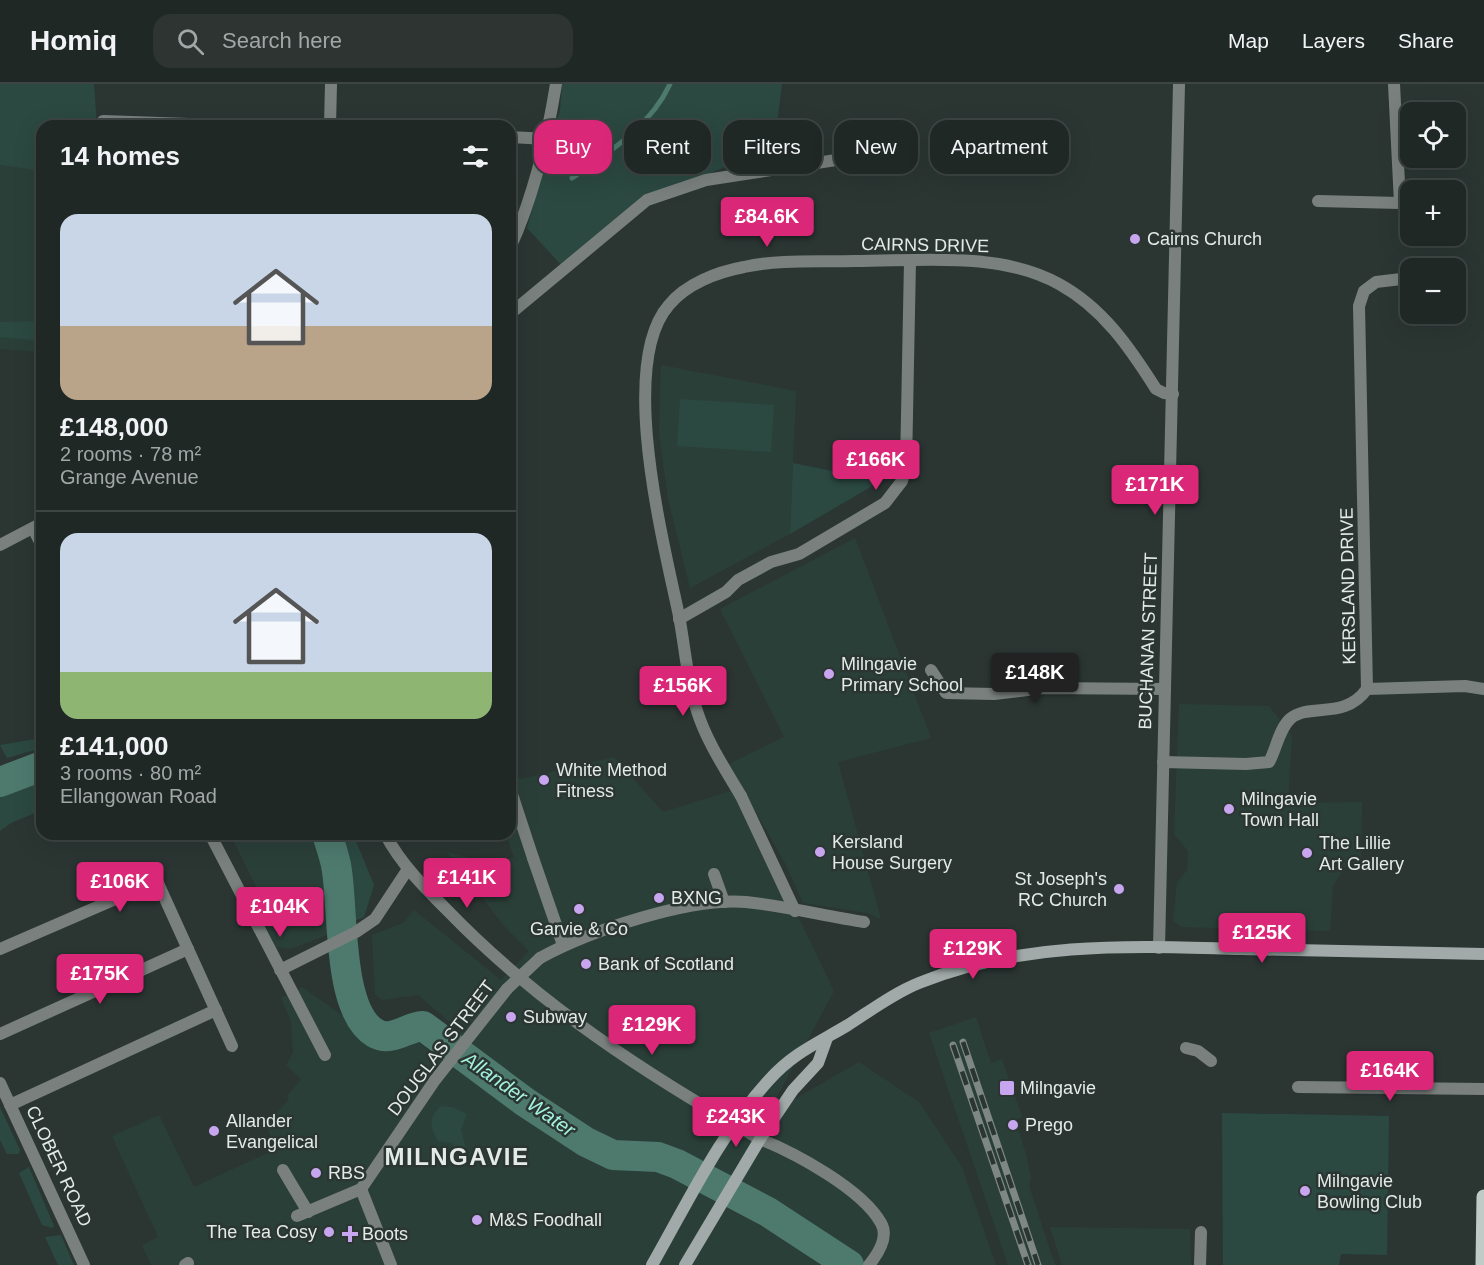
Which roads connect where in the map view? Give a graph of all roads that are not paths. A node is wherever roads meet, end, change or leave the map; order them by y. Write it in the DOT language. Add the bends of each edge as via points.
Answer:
graph roads {
  1 [pos="331,84"];
  2 [pos="556,84"];
  3 [pos="1179,84"];
  4 [pos="1394,84"];
  5 [pos="330,120"];
  6 [pos="550,120"];
  7 [pos="516,137"];
  8 [pos="534,138"];
  9 [pos="834,160"];
  10 [pos="536,174"];
  11 [pos="1318,201"];
  12 [pos="516,235"];
  13 [pos="910,261"];
  14 [pos="1400,279"];
  15 [pos="516,309"];
  16 [pos="1173,394"];
  17 [pos="36,527"];
  18 [pos="0,545"];
  19 [pos="679,618"];
  20 [pos="931,670"];
  21 [pos="1165,689"];
  22 [pos="1367,689"];
  23 [pos="1484,689"];
  24 [pos="1163,762"];
  25 [pos="516,806"];
  26 [pos="213,840"];
  27 [pos="389,840"];
  28 [pos="408,869"];
  29 [pos="714,874"];
  30 [pos="724,902"];
  31 [pos="795,912"];
  32 [pos="864,922"];
  33 [pos="563,945"];
  34 [pos="1159,948"];
  35 [pos="0,949"];
  36 [pos="188,949"];
  37 [pos="1484,954"];
  38 [pos="280,970"];
  39 [pos="216,1010"];
  40 [pos="0,1034"];
  41 [pos="827,1038"];
  42 [pos="232,1046"];
  43 [pos="1186,1048"];
  44 [pos="325,1055"];
  45 [pos="1210,1062"];
  46 [pos="0,1083"];
  47 [pos="1298,1087"];
  48 [pos="1484,1089"];
  49 [pos="10,1105"];
  50 [pos="734,1124"];
  51 [pos="760,1139"];
  52 [pos="283,1170"];
  53 [pos="361,1189"];
  54 [pos="1484,1197"];
  55 [pos="1201,1232"];
  56 [pos="84,1265"];
  57 [pos="391,1265"];
  58 [pos="652,1265"];
  59 [pos="685,1265"];
  60 [pos="869,1265"];
  61 [pos="1200,1265"];
  62 [pos="1483,1265"];
  1 -- 5 [label="street"];
  2 -- 6 [label="street"];
  3 -- 16 [label="street, BUCHANAN STREET"];
  4 -- 11 [label="street" via="1400,203"];
  7 -- 8 [label="street"];
  9 -- 15 [label="street" via="706,180 647,200"];
  10 -- 12 [label="street"];
  13 -- 16 [label="street, CAIRNS DRIVE" via="968,261 1016,268 1059,284 1082,298 1123,338 1156,388"];
  13 -- 19 [label="street" via="906,466 896,492 885,503 799,554 771,562 738,579 726,592"];
  13 -- 19 [label="street, CAIRNS DRIVE" via="788,262 742,267 698,283 667,306 656,325 645,366 653,487"];
  14 -- 22 [label="street, KERSLAND DRIVE" via="1376,282 1364,291 1359,306"];
  16 -- 21 [label="street, BUCHANAN STREET"];
  17 -- 18 [label="street"];
  19 -- 31 [label="street, CAIRNS DRIVE" via="697,711"];
  20 -- 21 [label="street" via="946,693 994,694 1044,688"];
  21 -- 24 [label="street, BUCHANAN STREET"];
  22 -- 23 [label="street"];
  22 -- 24 [label="street, KERSLAND DRIVE" via="1347,706 1296,715 1289,720 1269,762"];
  24 -- 34 [label="street, BUCHANAN STREET"];
  25 -- 33 [label="street"];
  26 -- 38 [label="street"];
  27 -- 28 [label="street"];
  28 -- 38 [label="street" via="375,919"];
  28 -- 50 [label="street" via="481,945 588,1032"];
  29 -- 30 [label="street"];
  30 -- 31 [label="street, DOUGLAS STREET" via="746,902"];
  30 -- 33 [label="street, DOUGLAS STREET" via="658,914"];
  31 -- 32 [label="street, DOUGLAS STREET"];
  33 -- 53 [label="street, DOUGLAS STREET, bridge" via="540,958 507,989 435,1080"];
  34 -- 37 [label="main road"];
  34 -- 41 [label="main road" via="1076,948 1020,954 966,967 916,984"];
  35 -- 36 [label="street" via="157,881"];
  36 -- 39 [label="street"];
  36 -- 40 [label="street"];
  38 -- 44 [label="street"];
  39 -- 42 [label="street"];
  39 -- 49 [label="street"];
  41 -- 50 [label="main road" via="799,1051 769,1080"];
  41 -- 51 [label="main road" via="818,1063"];
  43 -- 45 [label="street" via="1198,1051"];
  46 -- 49 [label="street, CLOBER ROAD"];
  47 -- 48 [label="street"];
  49 -- 56 [label="street, CLOBER ROAD"];
  50 -- 51 [label="street"];
  50 -- 58 [label="main road"];
  51 -- 59 [label="main road"];
  51 -- 60 [label="street" via="802,1157 862,1200 882,1224 879,1252"];
  52 -- 53 [label="street" via="302,1214"];
  53 -- 57 [label="street"];
  54 -- 62 [label="main road"];
  55 -- 61 [label="street"];
}
